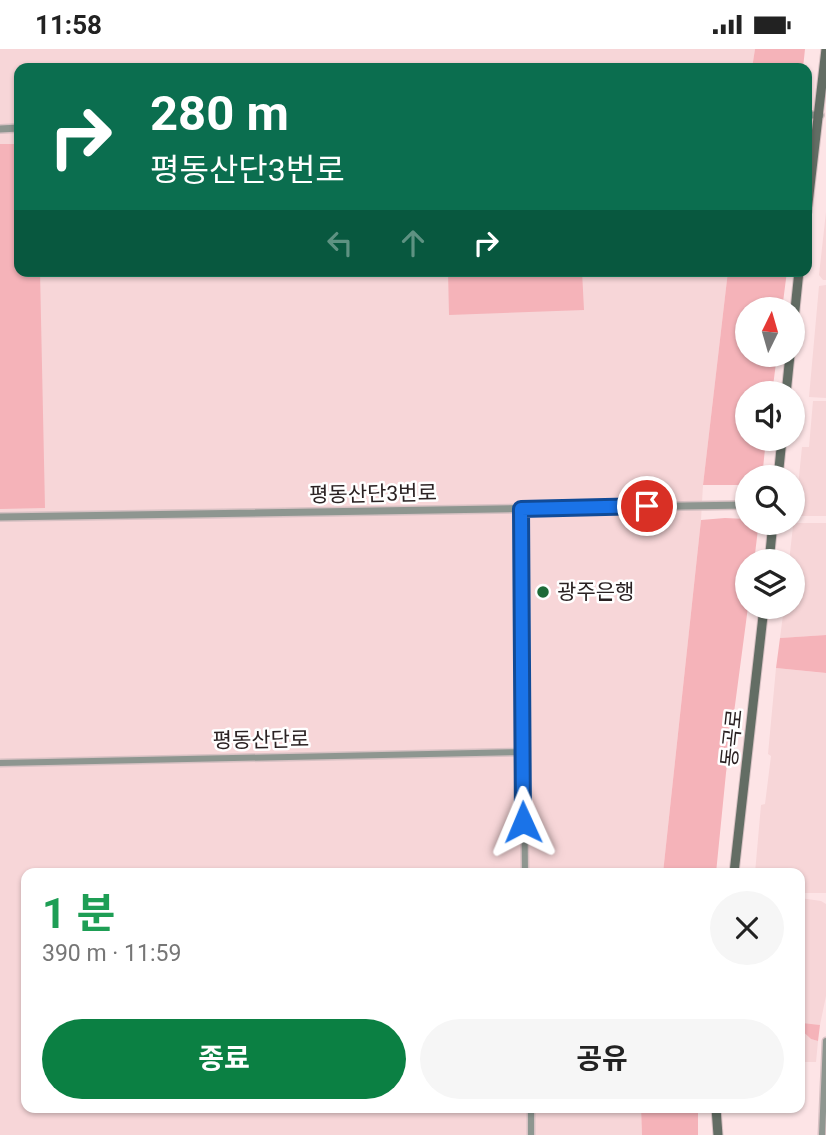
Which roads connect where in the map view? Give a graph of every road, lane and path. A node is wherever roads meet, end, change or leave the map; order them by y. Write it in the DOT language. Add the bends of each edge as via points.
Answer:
graph roads {
  1 [pos="826,50"];
  2 [pos="812,115"];
  3 [pos="820,115"];
  4 [pos="812,175"];
  5 [pos="798,277"];
  6 [pos="796,297"];
  7 [pos="735,505"];
  8 [pos="521,509"];
  9 [pos="0,517"];
  10 [pos="763,619"];
  11 [pos="523,752"];
  12 [pos="0,763"];
  13 [pos="525,868"];
  14 [pos="735,868"];
  15 [pos="826,1041"];
  16 [pos="531,1113"];
  17 [pos="716,1113"];
  18 [pos="531,1135"];
  19 [pos="718,1135"];
  20 [pos="822,1135"];
  1 -- 3 [label="main road"];
  2 -- 3 [label="street"];
  3 -- 4 [label="main road"];
  5 -- 6 [label="main road"];
  7 -- 8 [label="street, 평동산단3번로"];
  8 -- 9 [label="street, 평동산단3번로"];
  8 -- 11 [label="street"];
  10 -- 14 [label="main road, 동곡로"];
  11 -- 12 [label="street, 평동산단로"];
  11 -- 13 [label="street"];
  15 -- 20 [label="street"];
  16 -- 18 [label="street"];
  17 -- 19 [label="main road"];
}
